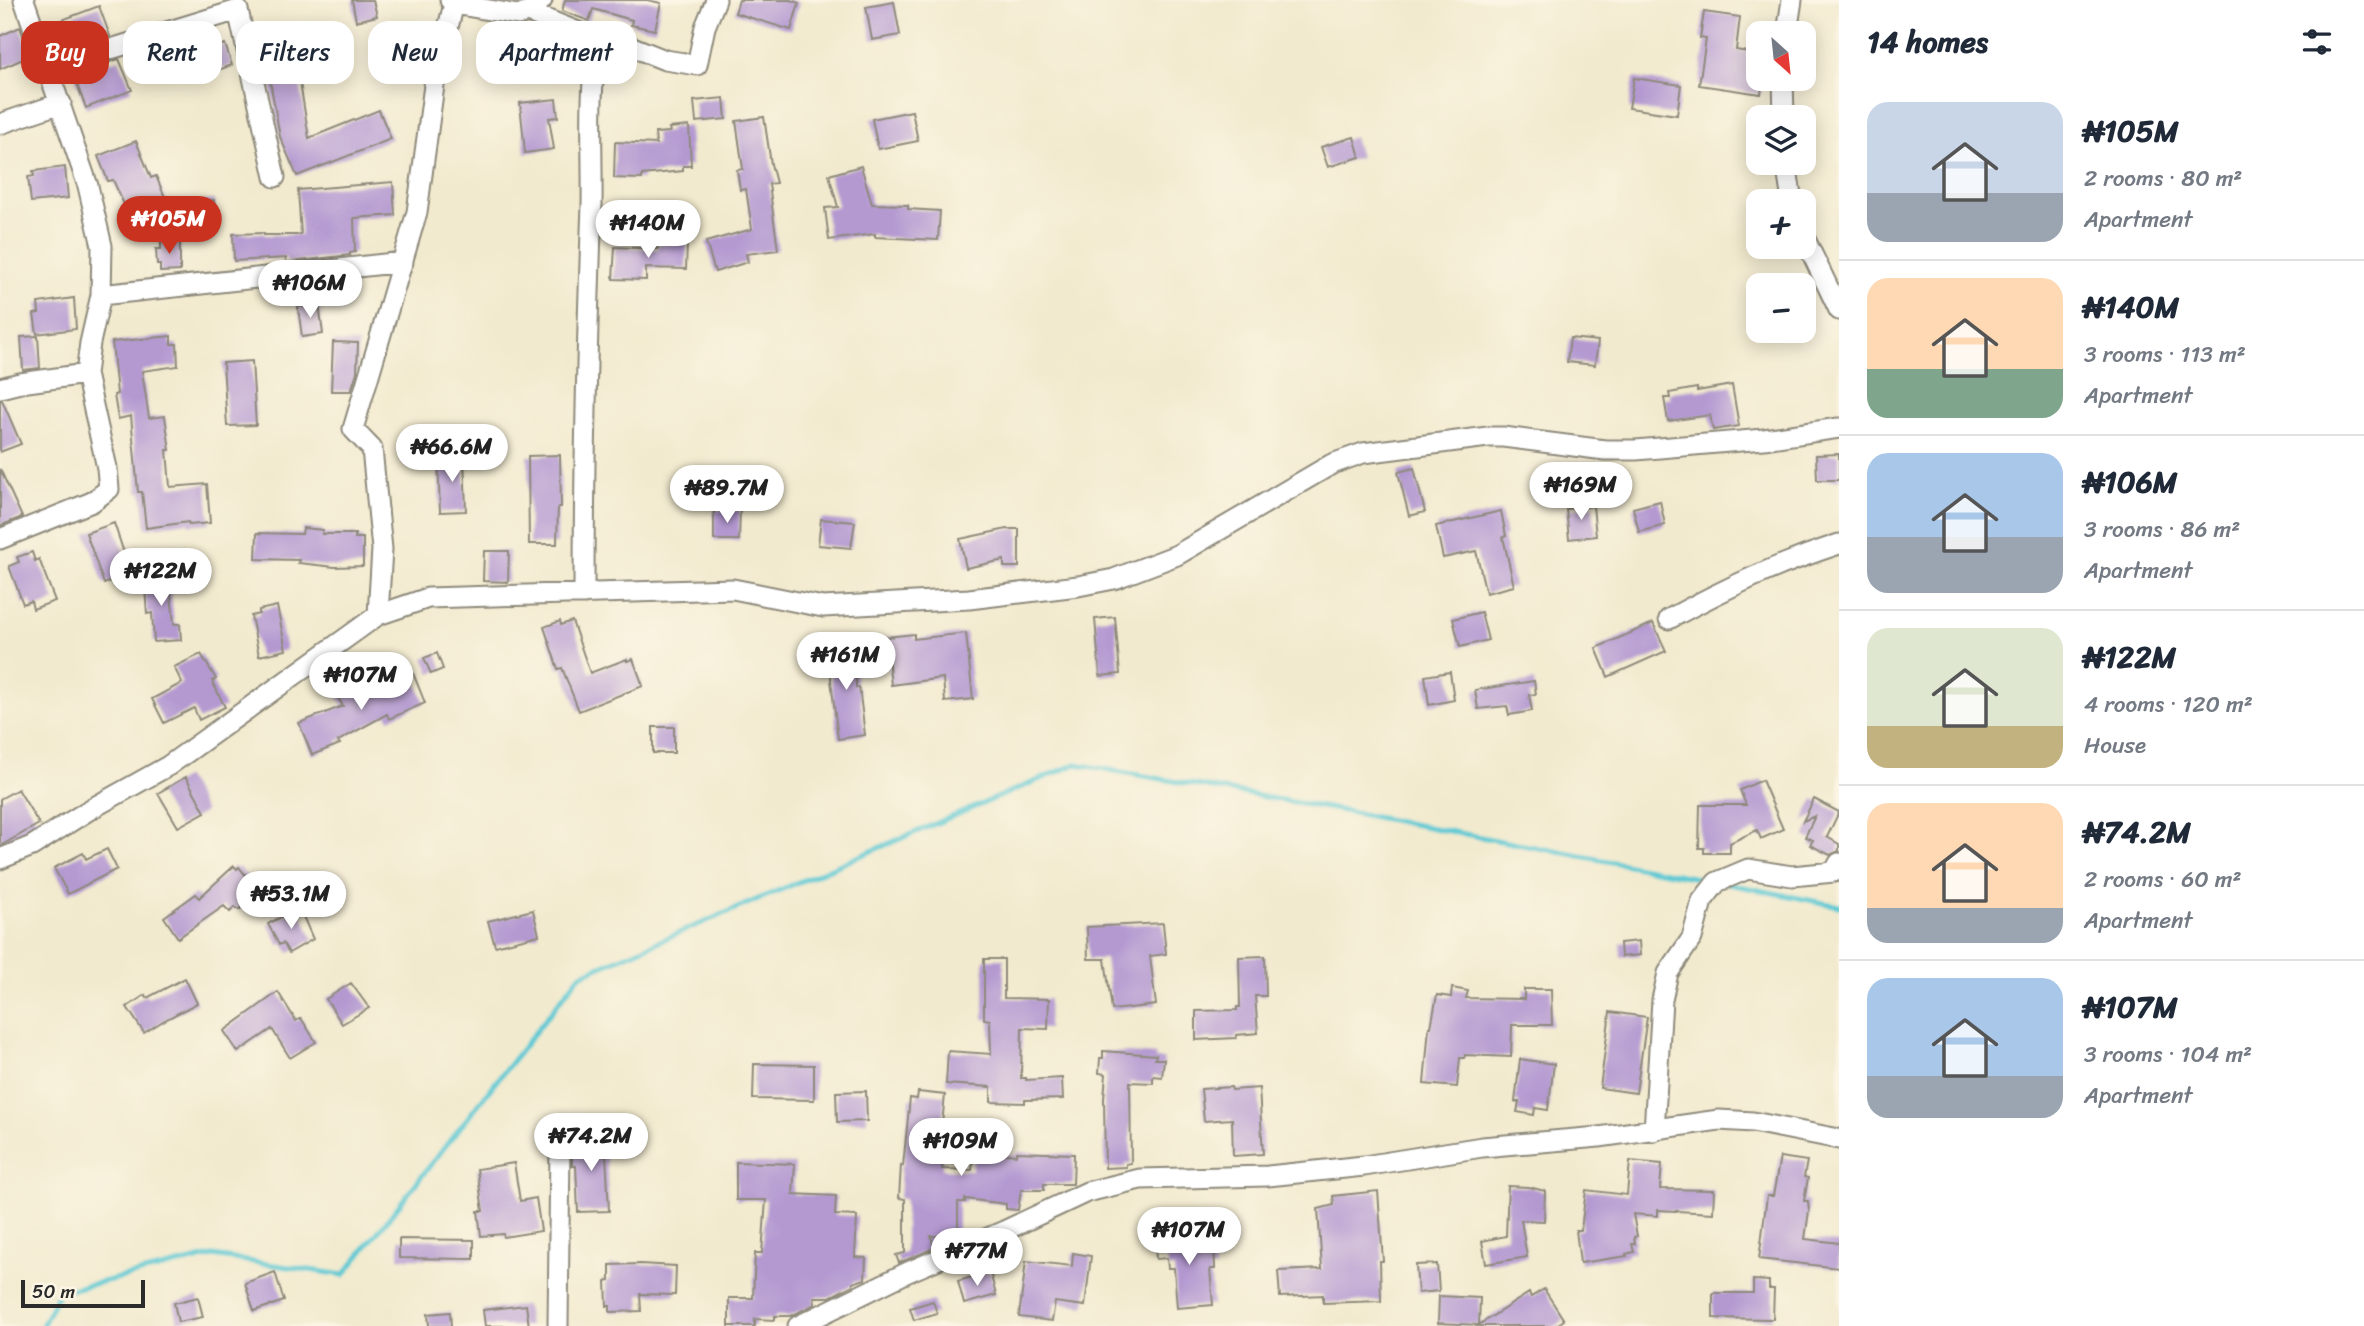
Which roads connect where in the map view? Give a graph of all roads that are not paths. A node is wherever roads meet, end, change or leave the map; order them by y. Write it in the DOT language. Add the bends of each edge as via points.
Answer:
graph roads {
  1 [pos="24,0"];
  2 [pos="716,0"];
  3 [pos="1792,0"];
  4 [pos="452,2"];
  5 [pos="535,6"];
  6 [pos="32,21"];
  7 [pos="563,21"];
  8 [pos="1789,21"];
  9 [pos="637,49"];
  10 [pos="109,50"];
  11 [pos="54,84"];
  12 [pos="592,84"];
  13 [pos="61,103"];
  14 [pos="0,124"];
  15 [pos="275,177"];
  16 [pos="1815,259"];
  17 [pos="403,262"];
  18 [pos="101,295"];
  19 [pos="1839,310"];
  20 [pos="86,374"];
  21 [pos="0,388"];
  22 [pos="1839,428"];
  23 [pos="0,539"];
  24 [pos="1839,544"];
  25 [pos="584,594"];
  26 [pos="378,615"];
  27 [pos="1669,619"];
  28 [pos="0,859"];
  29 [pos="1839,863"];
  30 [pos="1654,1131"];
  31 [pos="1839,1139"];
  32 [pos="561,1145"];
  33 [pos="558,1326"];
  34 [pos="798,1326"];
  1 -- 6 [label="street"];
  2 -- 9 [label="street" via="697,65 665,60"];
  3 -- 8 [label="street"];
  4 -- 5 [label="street" via="518,15"];
  4 -- 17 [label="street" via="435,78 417,212"];
  5 -- 7 [label="street"];
  10 -- 15 [label="street" via="238,10"];
  11 -- 13 [label="street"];
  12 -- 25 [label="street"];
  13 -- 14 [label="street"];
  13 -- 18 [label="street" via="102,246"];
  16 -- 19 [label="street"];
  17 -- 18 [label="street"];
  17 -- 26 [label="street" via="353,429 372,449 382,550"];
  18 -- 20 [label="street"];
  20 -- 21 [label="street"];
  20 -- 23 [label="street" via="109,489 92,502"];
  22 -- 25 [label="street" via="1636,450 1488,437 1363,453 1332,464 1177,555 1114,579 1078,586 969,599 823,607 733,589"];
  24 -- 27 [label="street" via="1726,587"];
  25 -- 26 [label="street" via="428,598"];
  26 -- 28 [label="street" via="168,766 32,846"];
  29 -- 30 [label="street" via="1834,872 1792,876 1748,869 1717,882 1702,901 1692,938 1668,973 1662,1000"];
  30 -- 31 [label="street" via="1719,1120"];
  30 -- 34 [label="street" via="1482,1147 1309,1172 1140,1179 1112,1185 908,1272"];
  32 -- 33 [label="street"];
}
